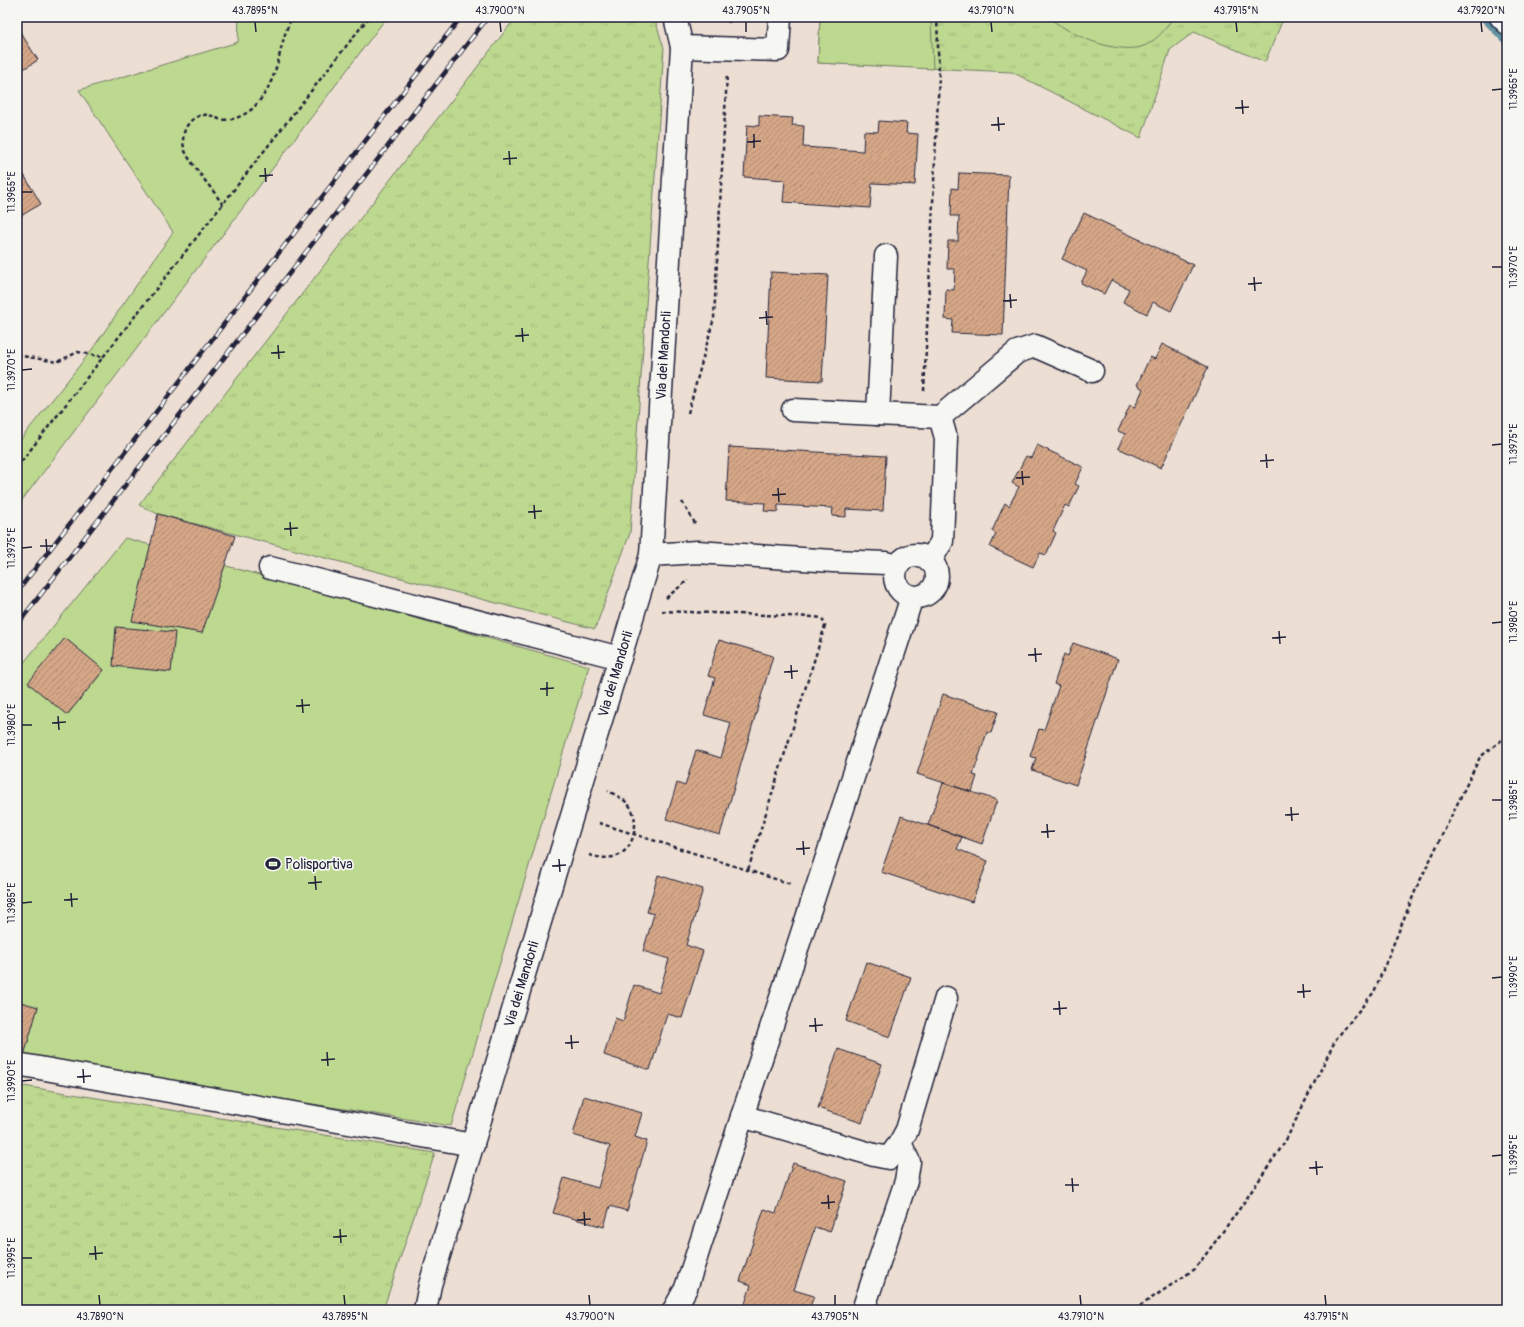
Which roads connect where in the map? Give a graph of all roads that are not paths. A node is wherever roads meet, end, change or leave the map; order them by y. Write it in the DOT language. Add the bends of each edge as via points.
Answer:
graph roads {
  1 [pos="675,17"];
  2 [pos="780,17"];
  3 [pos="1501,17"];
  4 [pos="1507,23"];
  5 [pos="682,47"];
  6 [pos="886,256"];
  7 [pos="1092,371"];
  8 [pos="793,410"];
  9 [pos="878,414"];
  10 [pos="932,417"];
  11 [pos="651,555"];
  12 [pos="930,561"];
  13 [pos="898,566"];
  14 [pos="270,568"];
  15 [pos="912,597"];
  16 [pos="620,658"];
  17 [pos="946,998"];
  18 [pos="17,1064"];
  19 [pos="742,1116"];
  20 [pos="900,1143"];
  21 [pos="473,1145"];
  22 [pos="425,1310"];
  23 [pos="674,1310"];
  24 [pos="863,1310"];
  1 -- 5 [label="street, Via dei Mandorli"];
  2 -- 5 [label="street" via="778,50"];
  3 -- 4 [label="street"];
  5 -- 11 [label="street, Via dei Mandorli"];
  6 -- 9 [label="street"];
  7 -- 10 [label="street" via="1035,346 1017,352"];
  8 -- 9 [label="street"];
  9 -- 10 [label="street"];
  10 -- 12 [label="street" via="946,438 942,541"];
  11 -- 13 [label="street" via="697,552 886,563"];
  11 -- 16 [label="street, Via dei Mandorli"];
  12 -- 13 [label="street" via="912,556"];
  12 -- 15 [label="street" via="936,572 934,586 925,595"];
  13 -- 15 [label="street" via="895,579 897,585 905,595"];
  14 -- 16 [label="street"];
  15 -- 19 [label="street"];
  16 -- 21 [label="street, Via dei Mandorli"];
  17 -- 20 [label="street"];
  18 -- 21 [label="street"];
  19 -- 20 [label="street" via="874,1156 889,1158"];
  19 -- 23 [label="street" via="686,1288"];
  20 -- 24 [label="street" via="909,1162 906,1181"];
  21 -- 22 [label="street, Via dei Mandorli" via="430,1285"];
}
